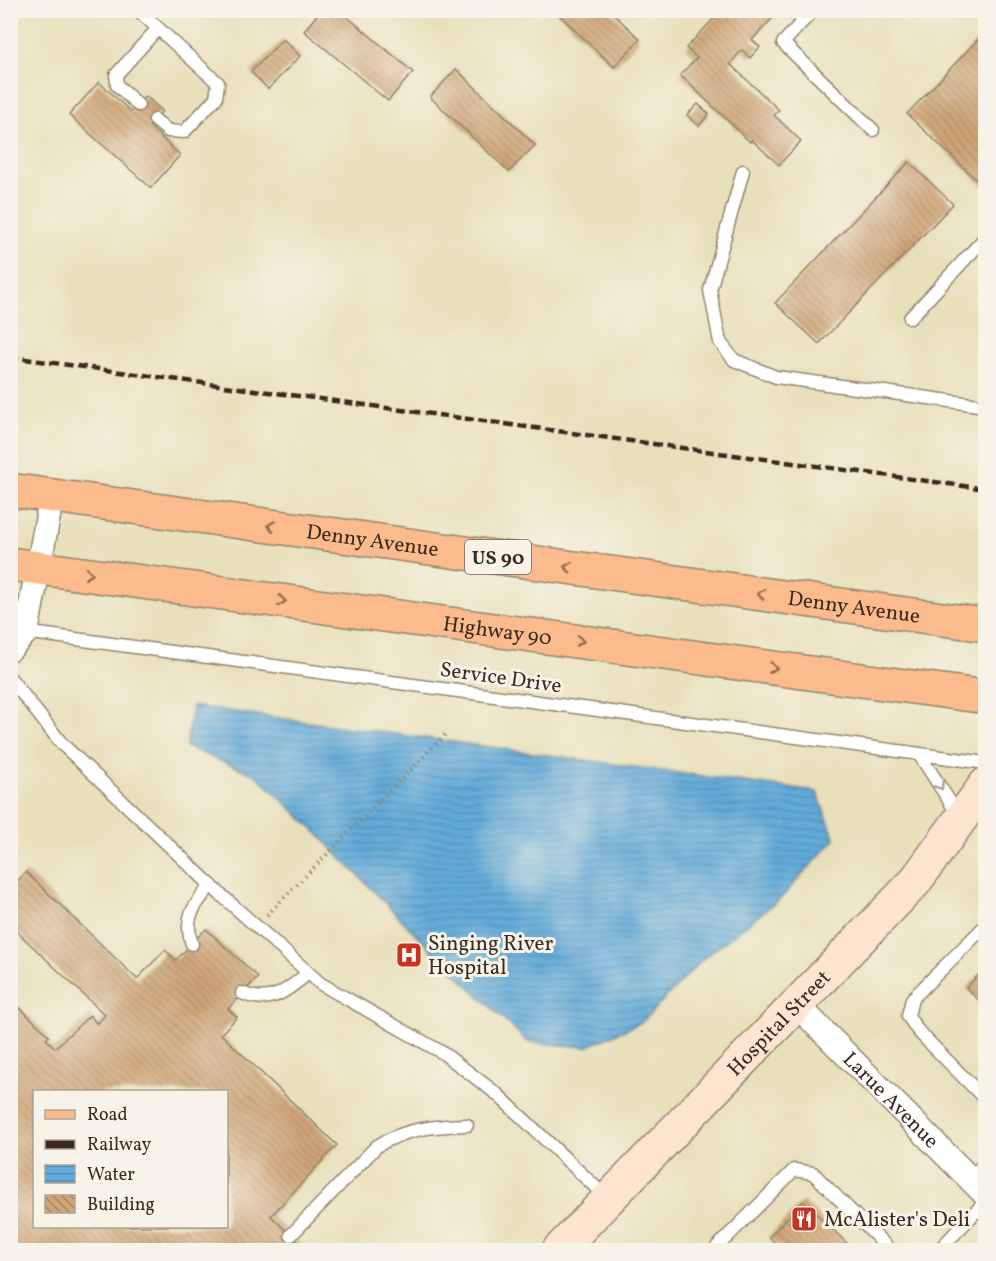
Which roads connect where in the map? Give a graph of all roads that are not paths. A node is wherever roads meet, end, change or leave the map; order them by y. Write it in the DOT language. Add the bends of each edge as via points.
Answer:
graph roads {
  1 [pos="138,10"];
  2 [pos="813,10"];
  3 [pos="158,28"];
  4 [pos="138,105"];
  5 [pos="155,120"];
  6 [pos="873,130"];
  7 [pos="743,171"];
  8 [pos="986,240"];
  9 [pos="910,318"];
  10 [pos="986,406"];
  11 [pos="10,490"];
  12 [pos="52,495"];
  13 [pos="24,566"];
  14 [pos="986,625"];
  15 [pos="16,637"];
  16 [pos="10,678"];
  17 [pos="986,697"];
  18 [pos="919,754"];
  19 [pos="986,763"];
  20 [pos="986,784"];
  21 [pos="961,818"];
  22 [pos="211,885"];
  23 [pos="986,925"];
  24 [pos="192,944"];
  25 [pos="308,973"];
  26 [pos="243,993"];
  27 [pos="796,1004"];
  28 [pos="986,1100"];
  29 [pos="467,1125"];
  30 [pos="980,1178"];
  31 [pos="608,1199"];
  32 [pos="986,1201"];
  33 [pos="291,1235"];
  34 [pos="568,1248"];
  35 [pos="718,1251"];
  36 [pos="890,1251"];
  37 [pos="939,1251"];
  1 -- 3 [label="lane"];
  2 -- 6 [label="lane" via="783,43"];
  3 -- 4 [label="lane" via="116,75 117,85"];
  3 -- 5 [label="lane" via="218,83 216,98 184,132 168,131"];
  7 -- 10 [label="lane" via="710,290 720,342 734,360 776,377"];
  8 -- 9 [label="lane"];
  11 -- 12 [label="main road, Denny Avenue / US 90"];
  12 -- 13 [label="street"];
  14 -- 12 [label="main road, Denny Avenue / US 90, one-way"];
  13 -- 15 [label="street"];
  13 -- 17 [label="main road, Highway 90, one-way"];
  15 -- 18 [label="lane, Service Drive"];
  16 -- 22 [label="lane" via="62,744"];
  18 -- 19 [label="lane, Service Drive"];
  18 -- 21 [label="lane, one-way"];
  20 -- 21 [label="street, Hospital Street"];
  21 -- 27 [label="street, Hospital Street" via="914,883"];
  22 -- 24 [label="lane" via="189,919"];
  22 -- 25 [label="lane"];
  23 -- 28 [label="lane" via="912,999 908,1016"];
  25 -- 26 [label="lane" via="276,996"];
  25 -- 31 [label="lane" via="470,1073"];
  27 -- 30 [label="street, Larue Avenue"];
  27 -- 31 [label="street, Hospital Street"];
  29 -- 33 [label="lane" via="418,1129 377,1146"];
  31 -- 34 [label="street, Hospital Street"];
  32 -- 37 [label="lane"];
  35 -- 36 [label="lane" via="717,1247 794,1170 813,1173"];
}
